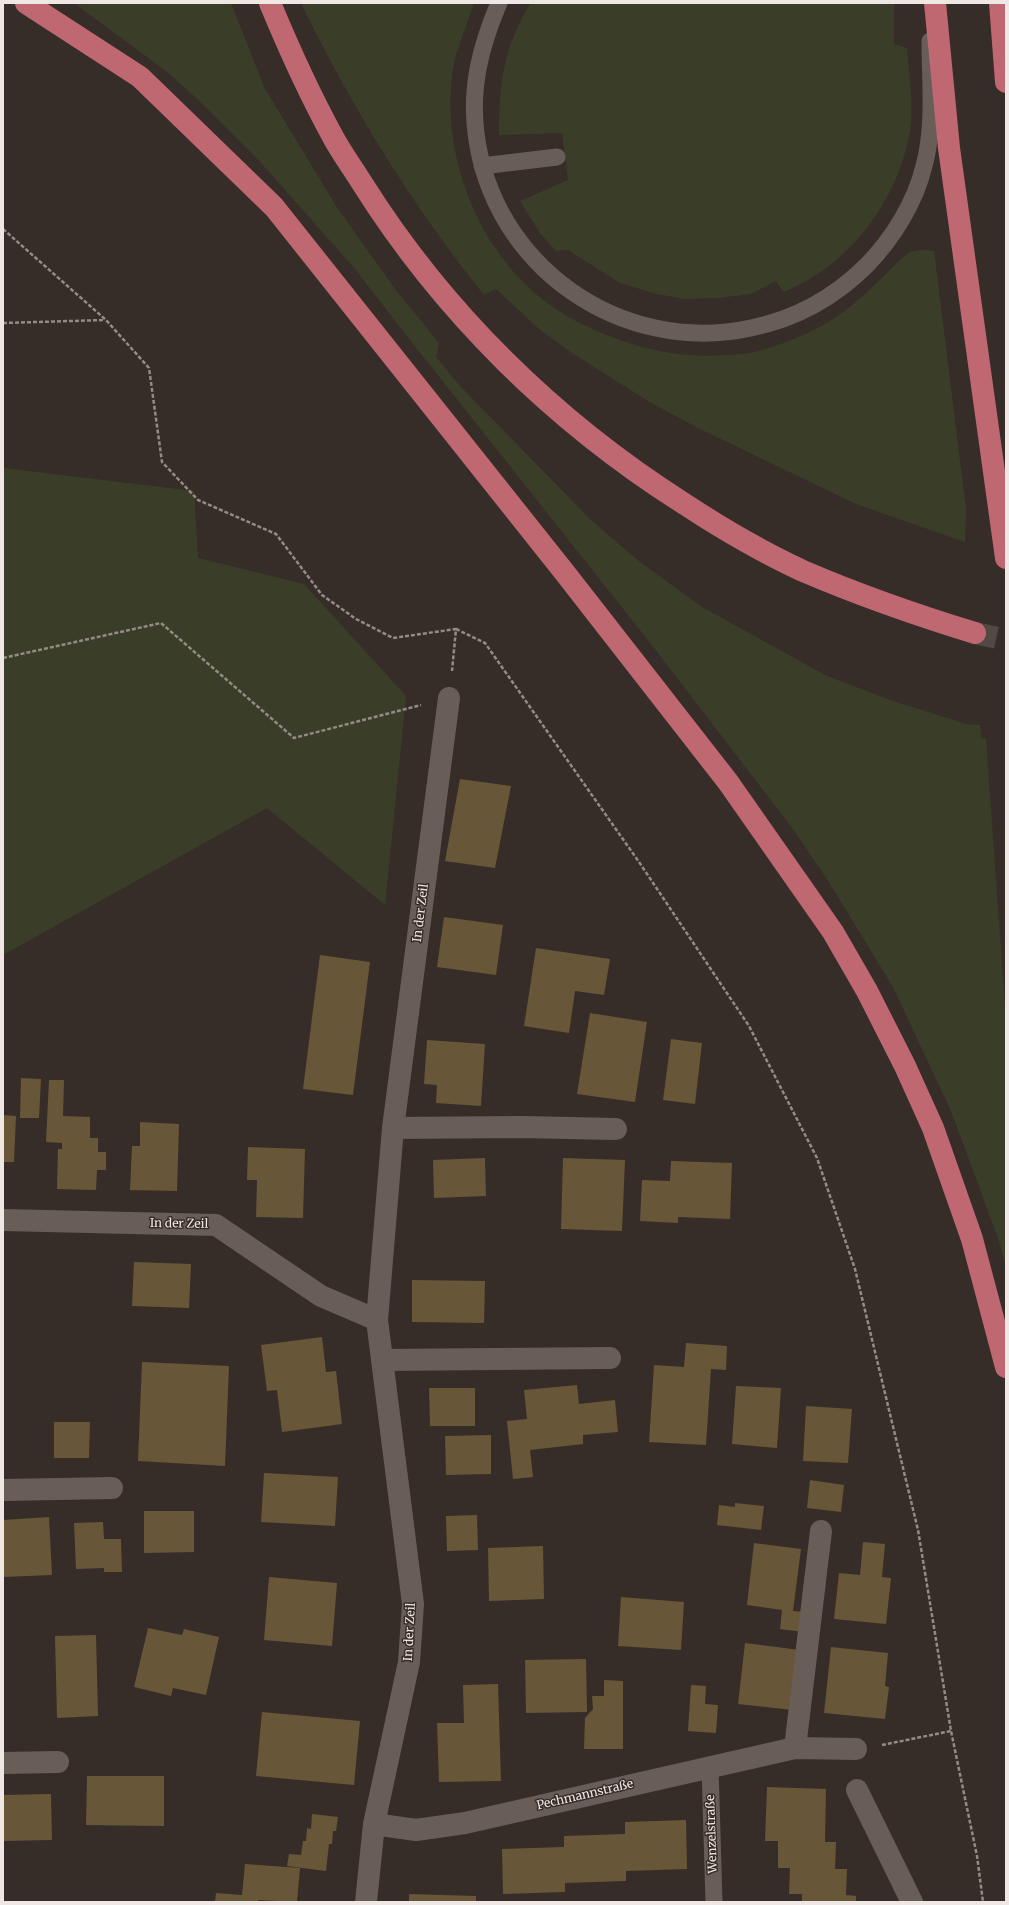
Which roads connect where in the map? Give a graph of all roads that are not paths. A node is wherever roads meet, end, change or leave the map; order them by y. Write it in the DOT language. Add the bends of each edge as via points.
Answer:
graph roads {
  1 [pos="26,3"];
  2 [pos="270,3"];
  3 [pos="499,3"];
  4 [pos="929,3"];
  5 [pos="935,3"];
  6 [pos="1000,3"];
  7 [pos="1006,82"];
  8 [pos="558,157"];
  9 [pos="482,166"];
  10 [pos="1006,558"];
  11 [pos="974,633"];
  12 [pos="449,698"];
  13 [pos="393,1128"];
  14 [pos="616,1129"];
  15 [pos="3,1220"];
  16 [pos="377,1320"];
  17 [pos="610,1358"];
  18 [pos="383,1360"];
  19 [pos="1006,1367"];
  20 [pos="112,1488"];
  21 [pos="3,1490"];
  22 [pos="821,1531"];
  23 [pos="795,1748"];
  24 [pos="856,1749"];
  25 [pos="58,1762"];
  26 [pos="3,1763"];
  27 [pos="710,1767"];
  28 [pos="857,1790"];
  29 [pos="374,1824"];
  30 [pos="366,1902"];
  31 [pos="714,1902"];
  32 [pos="912,1902"];
  1 -- 19 [label="highway" via="140,77 274,207 728,782 833,932 867,991 905,1066 933,1128 972,1239"];
  2 -- 11 [label="highway" via="292,57 334,139 383,217 439,290 501,358 569,420 648,481 720,527 801,570 887,605"];
  3 -- 9 [label="lane" via="486,32 474,99 476,133"];
  4 -- 9 [label="lane" via="931,135 924,167 913,198 878,254 855,278 811,307 769,325 736,332 670,332 638,325 596,307 552,278 529,254 497,204"];
  5 -- 10 [label="highway" via="949,148"];
  6 -- 7 [label="highway"];
  8 -- 9 [label="lane"];
  12 -- 13 [label="street, In der Zeil"];
  13 -- 14 [label="street"];
  13 -- 16 [label="street, In der Zeil"];
  15 -- 16 [label="street, In der Zeil" via="216,1225 321,1296"];
  16 -- 18 [label="street, In der Zeil"];
  17 -- 18 [label="street"];
  18 -- 29 [label="street, In der Zeil" via="413,1604 409,1662"];
  20 -- 21 [label="street"];
  22 -- 23 [label="street"];
  23 -- 24 [label="street, Pechmannstraße"];
  23 -- 27 [label="street, Pechmannstraße"];
  25 -- 26 [label="street"];
  27 -- 29 [label="street, Pechmannstraße" via="465,1823 416,1830"];
  27 -- 31 [label="lane, Wenzelstraße"];
  28 -- 32 [label="street"];
  29 -- 30 [label="street, In der Zeil"];
}
